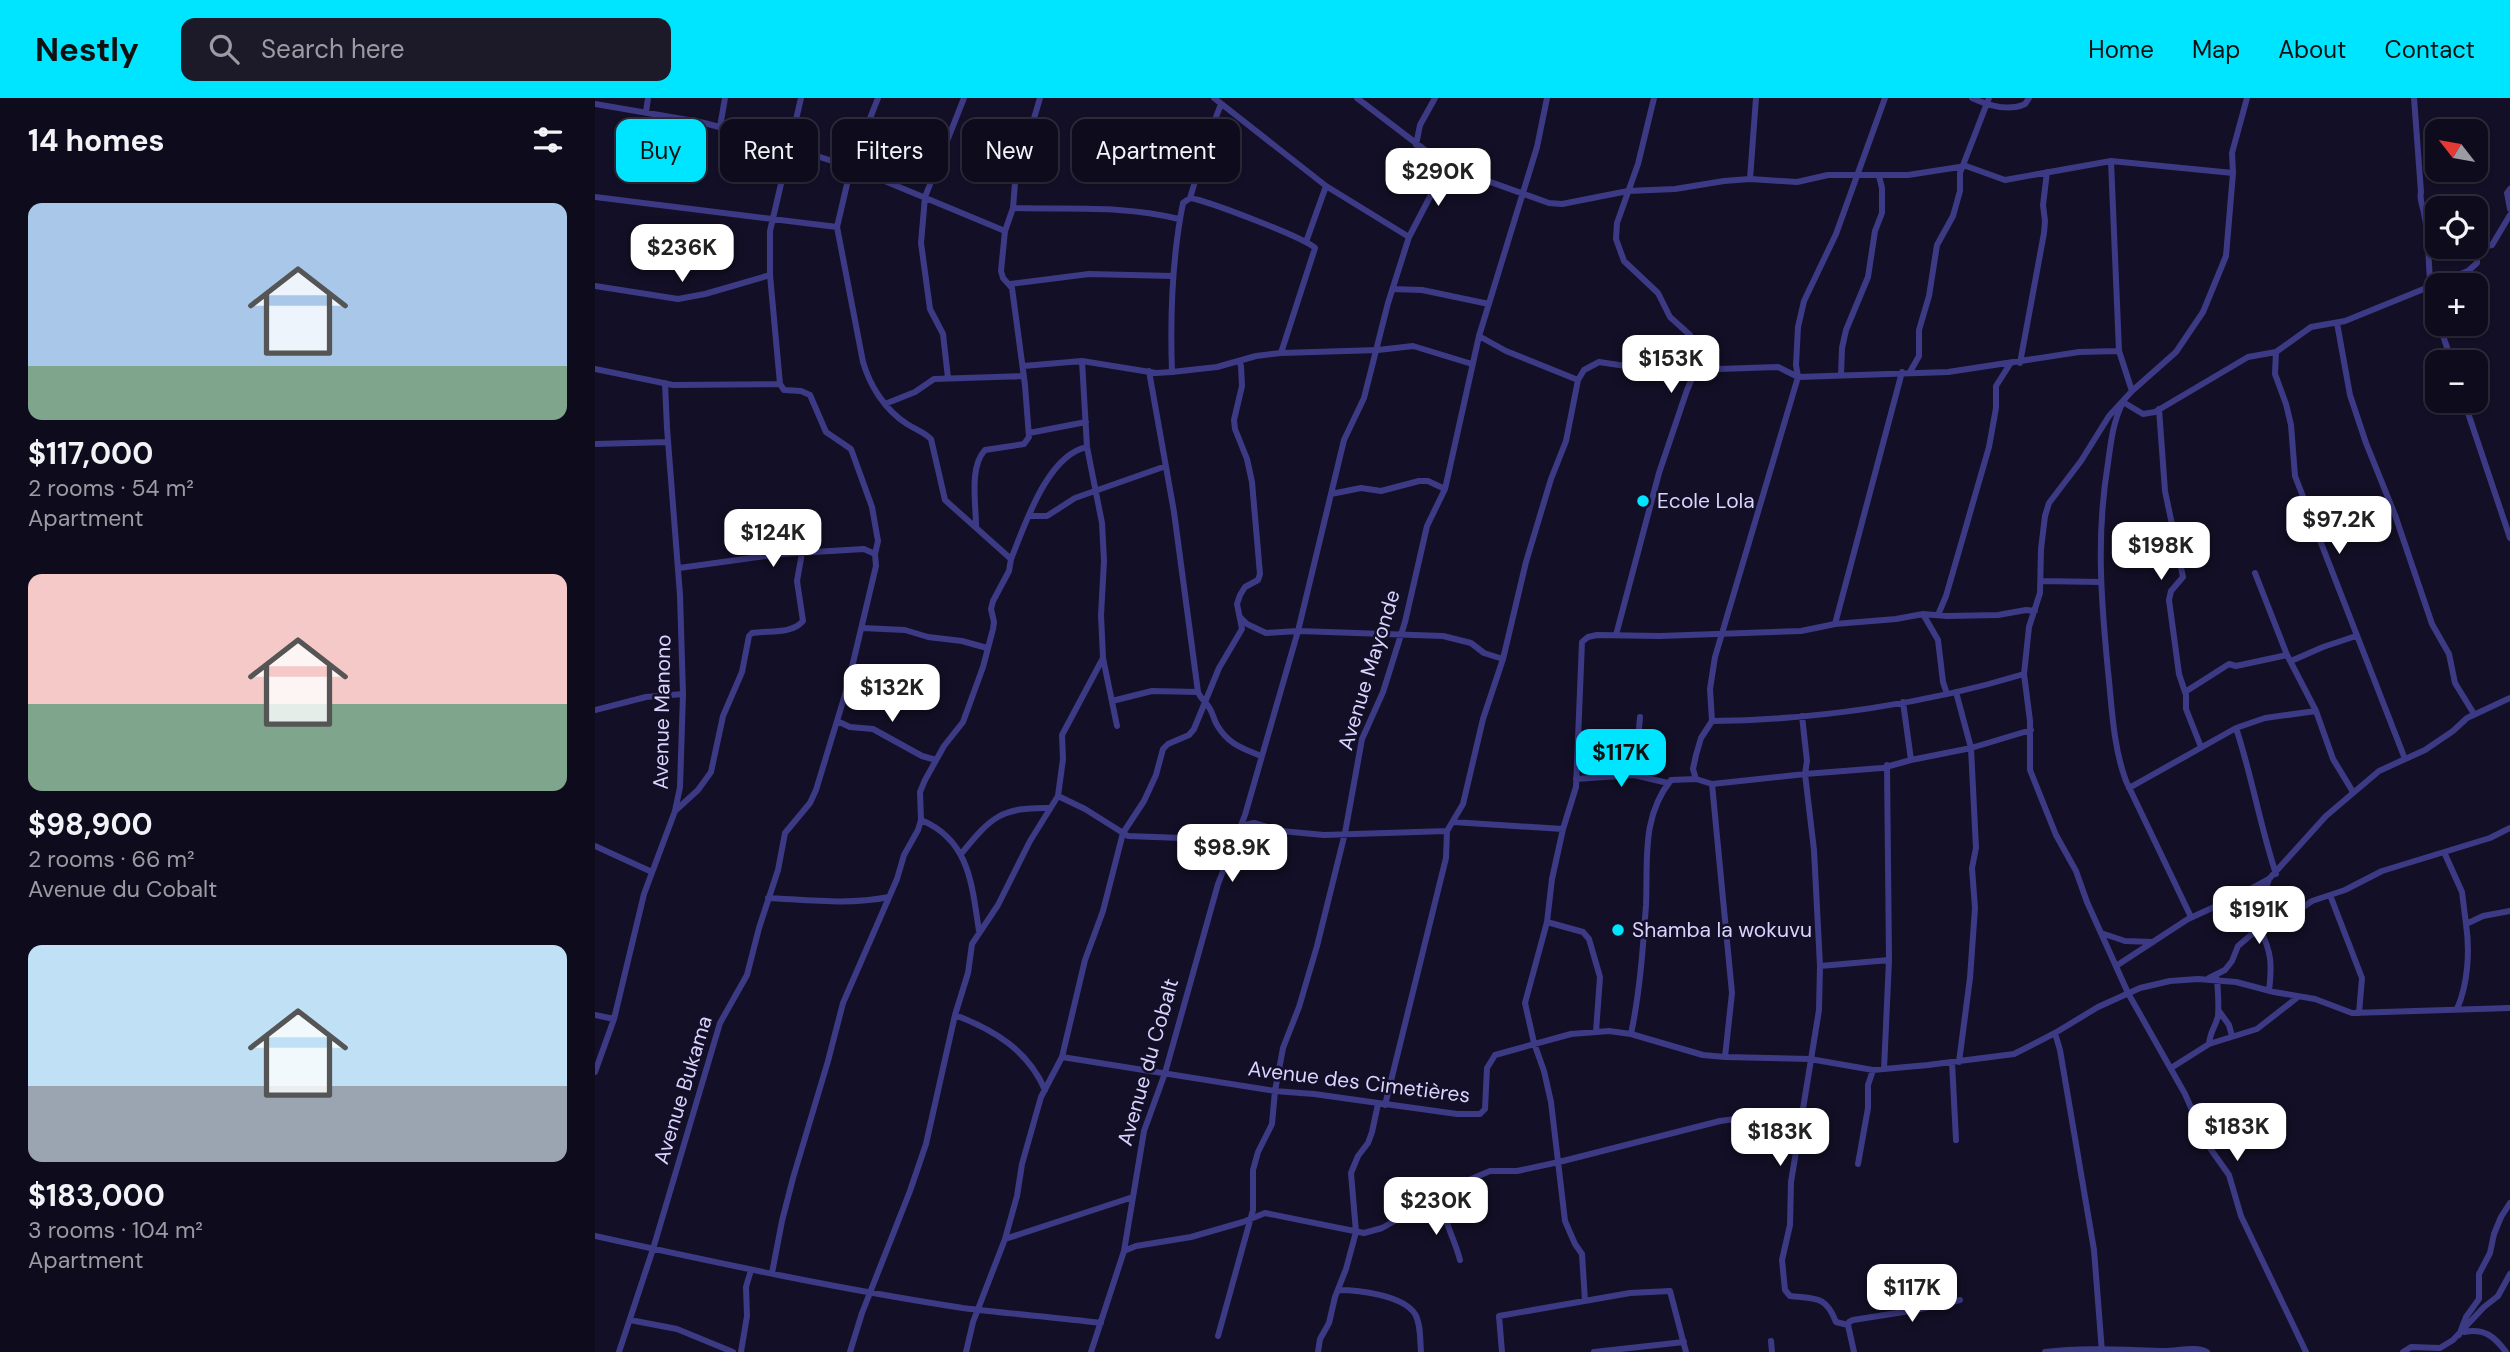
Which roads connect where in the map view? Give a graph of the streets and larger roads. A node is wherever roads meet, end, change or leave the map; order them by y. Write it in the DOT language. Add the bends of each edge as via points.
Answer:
graph roads {
  1 [pos="648,98"];
  2 [pos="725,98"];
  3 [pos="801,98"];
  4 [pos="878,98"];
  5 [pos="964,98"];
  6 [pos="1039,98"];
  7 [pos="1214,98"];
  8 [pos="1357,98"];
  9 [pos="1435,98"];
  10 [pos="1547,98"];
  11 [pos="1654,98"];
  12 [pos="1756,98"];
  13 [pos="1885,98"];
  14 [pos="1972,98"];
  15 [pos="1989,98"];
  16 [pos="2029,98"];
  17 [pos="2247,98"];
  18 [pos="2414,98"];
  19 [pos="595,104"];
  20 [pos="1221,104"];
  21 [pos="1986,106"];
  22 [pos="646,113"];
  23 [pos="721,119"];
  24 [pos="796,119"];
  25 [pos="870,119"];
  26 [pos="720,127"];
  27 [pos="1416,145"];
  28 [pos="2111,161"];
  29 [pos="1446,166"];
  30 [pos="1962,167"];
  31 [pos="2047,173"];
  32 [pos="2233,173"];
  33 [pos="1879,176"];
  34 [pos="1856,177"];
  35 [pos="1750,179"];
  36 [pos="780,182"];
  37 [pos="848,182"];
  38 [pos="888,182"];
  39 [pos="1326,186"];
  40 [pos="2510,189"];
  41 [pos="1628,191"];
  42 [pos="1523,194"];
  43 [pos="595,197"];
  44 [pos="925,197"];
  45 [pos="1190,198"];
  46 [pos="1013,208"];
  47 [pos="2510,209"];
  48 [pos="2510,215"];
  49 [pos="772,219"];
  50 [pos="1179,219"];
  51 [pos="837,227"];
  52 [pos="1005,231"];
  53 [pos="1409,237"];
  54 [pos="1306,242"];
  55 [pos="2429,273"];
  56 [pos="2463,273"];
  57 [pos="770,275"];
  58 [pos="1173,276"];
  59 [pos="1010,284"];
  60 [pos="595,286"];
  61 [pos="1393,289"];
  62 [pos="2425,290"];
  63 [pos="1489,304"];
  64 [pos="2337,323"];
  65 [pos="1479,336"];
  66 [pos="1378,350"];
  67 [pos="2119,351"];
  68 [pos="2276,352"];
  69 [pos="1282,353"];
  70 [pos="1082,361"];
  71 [pos="1239,361"];
  72 [pos="2021,363"];
  73 [pos="1472,364"];
  74 [pos="2010,364"];
  75 [pos="1023,366"];
  76 [pos="595,369"];
  77 [pos="1149,372"];
  78 [pos="1696,372"];
  79 [pos="1906,372"];
  80 [pos="1172,373"];
  81 [pos="1840,375"];
  82 [pos="1024,376"];
  83 [pos="1798,377"];
  84 [pos="948,378"];
  85 [pos="1579,380"];
  86 [pos="665,383"];
  87 [pos="780,384"];
  88 [pos="2132,391"];
  89 [pos="2123,402"];
  90 [pos="885,404"];
  91 [pos="2159,409"];
  92 [pos="2468,413"];
  93 [pos="2146,414"];
  94 [pos="1086,422"];
  95 [pos="2161,425"];
  96 [pos="1029,433"];
  97 [pos="668,442"];
  98 [pos="595,444"];
  99 [pos="1087,447"];
  100 [pos="595,452"];
  101 [pos="1166,466"];
  102 [pos="1445,489"];
  103 [pos="1096,490"];
  104 [pos="1331,494"];
  105 [pos="1029,516"];
  106 [pos="976,526"];
  107 [pos="2510,538"];
  108 [pos="802,553"];
  109 [pos="875,554"];
  110 [pos="1011,559"];
  111 [pos="679,568"];
  112 [pos="2255,573"];
  113 [pos="2042,581"];
  114 [pos="2100,582"];
  115 [pos="2035,611"];
  116 [pos="1923,614"];
  117 [pos="1238,615"];
  118 [pos="1938,615"];
  119 [pos="1836,624"];
  120 [pos="862,628"];
  121 [pos="1298,631"];
  122 [pos="1723,632"];
  123 [pos="1616,635"];
  124 [pos="1400,636"];
  125 [pos="2356,636"];
  126 [pos="987,648"];
  127 [pos="1103,658"];
  128 [pos="2289,658"];
  129 [pos="1503,659"];
  130 [pos="2024,674"];
  131 [pos="1198,692"];
  132 [pos="1956,692"];
  133 [pos="2185,692"];
  134 [pos="683,694"];
  135 [pos="1947,694"];
  136 [pos="2510,698"];
  137 [pos="1112,701"];
  138 [pos="1903,702"];
  139 [pos="1205,704"];
  140 [pos="595,709"];
  141 [pos="2316,711"];
  142 [pos="2474,714"];
  143 [pos="1802,716"];
  144 [pos="1640,717"];
  145 [pos="837,721"];
  146 [pos="1712,721"];
  147 [pos="1117,726"];
  148 [pos="2236,728"];
  149 [pos="2031,730"];
  150 [pos="2201,747"];
  151 [pos="1971,748"];
  152 [pos="1261,756"];
  153 [pos="2405,759"];
  154 [pos="936,760"];
  155 [pos="1911,760"];
  156 [pos="1887,765"];
  157 [pos="1805,774"];
  158 [pos="1635,775"];
  159 [pos="1576,779"];
  160 [pos="1696,779"];
  161 [pos="1668,783"];
  162 [pos="1712,784"];
  163 [pos="2129,788"];
  164 [pos="2353,792"];
  165 [pos="1058,796"];
  166 [pos="1050,808"];
  167 [pos="675,810"];
  168 [pos="921,820"];
  169 [pos="1453,822"];
  170 [pos="1241,826"];
  171 [pos="2510,828"];
  172 [pos="1563,829"];
  173 [pos="1447,831"];
  174 [pos="1123,833"];
  175 [pos="1345,833"];
  176 [pos="1234,839"];
  177 [pos="595,846"];
  178 [pos="2444,852"];
  179 [pos="961,854"];
  180 [pos="652,872"];
  181 [pos="2276,873"];
  182 [pos="2269,879"];
  183 [pos="2330,895"];
  184 [pos="889,897"];
  185 [pos="768,898"];
  186 [pos="2510,911"];
  187 [pos="2191,917"];
  188 [pos="1547,922"];
  189 [pos="2257,923"];
  190 [pos="2466,925"];
  191 [pos="979,931"];
  192 [pos="2261,931"];
  193 [pos="2101,933"];
  194 [pos="2155,942"];
  195 [pos="1889,960"];
  196 [pos="1820,966"];
  197 [pos="2116,967"];
  198 [pos="2207,978"];
  199 [pos="2217,979"];
  200 [pos="2269,991"];
  201 [pos="2129,993"];
  202 [pos="2298,996"];
  203 [pos="2510,1008"];
  204 [pos="2457,1009"];
  205 [pos="2218,1010"];
  206 [pos="2359,1013"];
  207 [pos="595,1015"];
  208 [pos="955,1015"];
  209 [pos="614,1019"];
  210 [pos="1597,1032"];
  211 [pos="2055,1033"];
  212 [pos="1631,1034"];
  213 [pos="2232,1036"];
  214 [pos="1534,1043"];
  215 [pos="2209,1044"];
  216 [pos="1062,1057"];
  217 [pos="1725,1057"];
  218 [pos="1810,1059"];
  219 [pos="1956,1062"];
  220 [pos="2171,1068"];
  221 [pos="1884,1069"];
  222 [pos="1873,1070"];
  223 [pos="595,1072"];
  224 [pos="1165,1073"];
  225 [pos="1045,1090"];
  226 [pos="1275,1091"];
  227 [pos="1381,1104"];
  228 [pos="1802,1115"];
  229 [pos="1956,1140"];
  230 [pos="1559,1162"];
  231 [pos="1859,1164"];
  232 [pos="1133,1197"];
  233 [pos="1427,1203"];
  234 [pos="2510,1203"];
  235 [pos="1251,1219"];
  236 [pos="1356,1232"];
  237 [pos="595,1236"];
  238 [pos="1005,1239"];
  239 [pos="653,1249"];
  240 [pos="1124,1251"];
  241 [pos="1460,1260"];
  242 [pos="751,1270"];
  243 [pos="772,1273"];
  244 [pos="2510,1274"];
  245 [pos="1338,1290"];
  246 [pos="871,1292"];
  247 [pos="1960,1300"];
  248 [pos="1585,1301"];
  249 [pos="978,1309"];
  250 [pos="630,1320"];
  251 [pos="1101,1323"];
  252 [pos="1848,1325"];
  253 [pos="2461,1334"];
  254 [pos="1218,1336"];
  255 [pos="1770,1341"];
  256 [pos="1684,1342"];
  257 [pos="2102,1350"];
  258 [pos="619,1352"];
  259 [pos="733,1352"];
  260 [pos="741,1352"];
  261 [pos="850,1352"];
  262 [pos="965,1352"];
  263 [pos="1091,1352"];
  264 [pos="1318,1352"];
  265 [pos="1421,1352"];
  266 [pos="1502,1352"];
  267 [pos="1594,1352"];
  268 [pos="1686,1352"];
  269 [pos="1772,1352"];
  270 [pos="1854,1352"];
  271 [pos="2045,1352"];
  272 [pos="2207,1352"];
  273 [pos="2306,1352"];
  274 [pos="2403,1352"];
  275 [pos="2506,1352"];
  1 -- 22 [label="street"];
  2 -- 23 [label="street"];
  3 -- 24 [label="street"];
  4 -- 25 [label="street"];
  5 -- 44 [label="street"];
  6 -- 46 [label="street" via="1015,183"];
  7 -- 20 [label="street"];
  8 -- 27 [label="street"];
  9 -- 27 [label="street" via="1420,125"];
  10 -- 42 [label="street, Avenue Mayonde"];
  11 -- 41 [label="street"];
  12 -- 35 [label="street"];
  13 -- 34 [label="street"];
  14 -- 21 [label="street"];
  15 -- 21 [label="street"];
  16 -- 21 [label="street" via="2022,107"];
  17 -- 32 [label="street" via="2234,146"];
  18 -- 55 [label="street"];
  19 -- 22 [label="street"];
  20 -- 39 [label="street"];
  20 -- 45 [label="street"];
  21 -- 30 [label="street"];
  22 -- 26 [label="street"];
  27 -- 29 [label="street"];
  28 -- 31 [label="street"];
  28 -- 32 [label="street"];
  28 -- 67 [label="street"];
  29 -- 42 [label="street"];
  29 -- 53 [label="street, Avenue du Cobalt"];
  30 -- 31 [label="street" via="2002,180"];
  30 -- 33 [label="street"];
  30 -- 79 [label="street" via="1955,209 1937,245 1919,330 1919,356"];
  31 -- 72 [label="street" via="2045,221"];
  32 -- 88 [label="street" via="2226,256 2203,312 2176,352"];
  33 -- 34 [label="street"];
  33 -- 81 [label="street" via="1882,213 1868,277 1846,330"];
  34 -- 35 [label="street" via="1828,175 1797,182"];
  34 -- 83 [label="street" via="1836,234 1804,300 1798,327"];
  35 -- 41 [label="street"];
  36 -- 49 [label="street"];
  37 -- 51 [label="street"];
  38 -- 44 [label="street"];
  39 -- 53 [label="street"];
  39 -- 54 [label="street"];
  40 -- 47 [label="street"];
  41 -- 42 [label="street" via="1562,204"];
  41 -- 78 [label="street" via="1615,231 1620,254 1658,293 1670,317 1697,344 1702,356"];
  42 -- 63 [label="street, Avenue Mayonde"];
  43 -- 49 [label="street"];
  44 -- 52 [label="street"];
  44 -- 84 [label="street" via="921,248 925,282 933,318 943,334"];
  45 -- 50 [label="street" via="1183,202"];
  45 -- 54 [label="street"];
  46 -- 50 [label="street" via="1108,208"];
  46 -- 52 [label="street"];
  48 -- 56 [label="street" via="2494,243 2477,248 2477,263"];
  49 -- 51 [label="street"];
  49 -- 57 [label="street"];
  50 -- 58 [label="street"];
  51 -- 90 [label="street" via="863,362"];
  52 -- 59 [label="street" via="1001,271"];
  53 -- 61 [label="street, Avenue du Cobalt"];
  54 -- 69 [label="street" via="1315,248 1315,254"];
  57 -- 60 [label="street" via="678,299"];
  57 -- 87 [label="street"];
  58 -- 59 [label="street" via="1089,274"];
  58 -- 80 [label="street"];
  59 -- 75 [label="street"];
  61 -- 63 [label="street"];
  61 -- 66 [label="street, Avenue du Cobalt"];
  62 -- 64 [label="street"];
  63 -- 65 [label="street, Avenue Mayonde"];
  64 -- 68 [label="street" via="2307,329"];
  64 -- 142 [label="street" via="2350,395 2366,443 2432,624 2449,654 2455,683"];
  65 -- 73 [label="street, Avenue Mayonde"];
  65 -- 85 [label="street"];
  66 -- 69 [label="street"];
  66 -- 73 [label="street" via="1413,346"];
  66 -- 104 [label="street, Avenue du Cobalt" via="1364,398 1344,440"];
  67 -- 72 [label="street" via="2079,352"];
  67 -- 88 [label="street"];
  68 -- 91 [label="street" via="2248,357"];
  68 -- 125 [label="street" via="2275,374 2291,425 2295,476"];
  69 -- 71 [label="street"];
  70 -- 75 [label="street"];
  70 -- 77 [label="street"];
  70 -- 94 [label="street"];
  71 -- 80 [label="street"];
  71 -- 117 [label="street" via="1242,386 1234,420 1252,482 1260,574 1240,595"];
  72 -- 74 [label="street"];
  73 -- 102 [label="street, Avenue Mayonde"];
  74 -- 79 [label="street"];
  74 -- 118 [label="street" via="1996,386 1989,447"];
  75 -- 82 [label="street"];
  76 -- 86 [label="street"];
  77 -- 80 [label="street"];
  77 -- 101 [label="street"];
  78 -- 83 [label="street" via="1761,366 1778,367"];
  78 -- 85 [label="street" via="1686,375 1599,362 1584,370"];
  78 -- 123 [label="street" via="1659,473"];
  79 -- 81 [label="street"];
  79 -- 119 [label="street"];
  81 -- 83 [label="street"];
  82 -- 84 [label="street"];
  82 -- 96 [label="street"];
  83 -- 122 [label="street"];
  84 -- 90 [label="street"];
  85 -- 129 [label="street"];
  86 -- 87 [label="street"];
  86 -- 97 [label="street, Avenue Manono"];
  87 -- 109 [label="street, Avenue Bukama" via="785,390 810,395 826,432 852,449 871,508 878,541"];
  88 -- 89 [label="street"];
  89 -- 93 [label="street"];
  89 -- 113 [label="street" via="2049,503"];
  89 -- 114 [label="street" via="2115,419 2105,480"];
  90 -- 106 [label="street" via="931,439 945,500"];
  91 -- 93 [label="street"];
  91 -- 95 [label="street"];
  92 -- 107 [label="street"];
  93 -- 95 [label="street"];
  94 -- 96 [label="street"];
  94 -- 99 [label="street"];
  95 -- 133 [label="street" via="2165,491 2183,577 2169,600"];
  96 -- 106 [label="street" via="1024,444 985,450 979,456"];
  97 -- 98 [label="street"];
  97 -- 111 [label="street, Avenue Manono"];
  98 -- 100 [label="street"];
  99 -- 103 [label="street"];
  99 -- 105 [label="street" via="1058,466"];
  101 -- 103 [label="street"];
  101 -- 131 [label="street"];
  102 -- 104 [label="street" via="1419,481 1381,491 1361,488"];
  102 -- 124 [label="street, Avenue Mayonde" via="1427,526"];
  103 -- 105 [label="street" via="1047,516"];
  103 -- 127 [label="street" via="1104,561"];
  104 -- 121 [label="street, Avenue du Cobalt"];
  105 -- 110 [label="street"];
  106 -- 110 [label="street"];
  108 -- 109 [label="street" via="864,549"];
  108 -- 111 [label="street"];
  108 -- 167 [label="street" via="797,581 803,621 794,628 749,636 742,672 723,716 711,772"];
  109 -- 120 [label="street, Avenue Bukama"];
  110 -- 126 [label="street" via="991,609 994,622"];
  111 -- 134 [label="street, Avenue Manono"];
  112 -- 128 [label="street"];
  113 -- 114 [label="street"];
  113 -- 115 [label="street"];
  114 -- 163 [label="street" via="2115,734"];
  115 -- 118 [label="street"];
  115 -- 130 [label="street"];
  116 -- 118 [label="street"];
  116 -- 119 [label="street"];
  116 -- 135 [label="street" via="1938,640"];
  117 -- 121 [label="street" via="1260,631"];
  117 -- 139 [label="street" via="1242,629"];
  119 -- 122 [label="street" via="1801,631"];
  120 -- 126 [label="street" via="905,630"];
  120 -- 145 [label="street, Avenue Bukama"];
  121 -- 124 [label="street"];
  121 -- 152 [label="street, Avenue du Cobalt"];
  122 -- 123 [label="street"];
  122 -- 146 [label="street" via="1710,689"];
  123 -- 159 [label="street" via="1588,637 1582,642"];
  124 -- 129 [label="street" via="1450,638"];
  124 -- 175 [label="street, Avenue Mayonde" via="1363,739"];
  125 -- 128 [label="street"];
  125 -- 153 [label="street"];
  126 -- 154 [label="street" via="963,722"];
  127 -- 137 [label="street"];
  127 -- 165 [label="street" via="1062,734"];
  128 -- 133 [label="street" via="2229,664"];
  128 -- 141 [label="street"];
  129 -- 169 [label="street" via="1483,719 1464,804"];
  130 -- 132 [label="street"];
  130 -- 149 [label="street"];
  131 -- 137 [label="street" via="1152,691"];
  131 -- 139 [label="street"];
  132 -- 135 [label="street"];
  132 -- 151 [label="street"];
  133 -- 150 [label="street" via="2186,709"];
  134 -- 140 [label="street"];
  134 -- 167 [label="street, Avenue Manono"];
  135 -- 138 [label="street"];
  136 -- 142 [label="street"];
  137 -- 147 [label="street"];
  138 -- 143 [label="street"];
  138 -- 155 [label="street"];
  139 -- 152 [label="street" via="1227,738"];
  139 -- 174 [label="street" via="1189,735 1163,749 1144,801"];
  141 -- 148 [label="street" via="2265,718"];
  141 -- 164 [label="street" via="2333,760"];
  142 -- 153 [label="street" via="2434,745"];
  143 -- 146 [label="street"];
  143 -- 157 [label="street"];
  144 -- 158 [label="street"];
  145 -- 154 [label="street" via="873,729"];
  145 -- 185 [label="street, Avenue Bukama" via="810,803 785,833"];
  146 -- 160 [label="street" via="1696,755"];
  148 -- 150 [label="street"];
  148 -- 181 [label="street"];
  149 -- 151 [label="street"];
  149 -- 193 [label="street" via="2032,778"];
  150 -- 163 [label="street"];
  151 -- 155 [label="street"];
  151 -- 219 [label="street" via="1975,908 1970,978"];
  152 -- 170 [label="street, Avenue du Cobalt"];
  153 -- 164 [label="street" via="2379,771"];
  154 -- 168 [label="street" via="920,792"];
  155 -- 156 [label="street"];
  156 -- 157 [label="street"];
  156 -- 195 [label="street"];
  157 -- 162 [label="street"];
  157 -- 196 [label="street"];
  158 -- 159 [label="street"];
  158 -- 161 [label="street"];
  159 -- 172 [label="street"];
  160 -- 161 [label="street"];
  160 -- 162 [label="street"];
  161 -- 212 [label="street" via="1648,831 1639,998"];
  162 -- 217 [label="street" via="1732,993"];
  163 -- 187 [label="street"];
  164 -- 181 [label="street"];
  165 -- 166 [label="street"];
  165 -- 174 [label="street"];
  166 -- 179 [label="street" via="1023,807 1002,813"];
  166 -- 191 [label="street"];
  167 -- 180 [label="street, Avenue Manono"];
  168 -- 179 [label="street" via="940,830"];
  168 -- 184 [label="street"];
  169 -- 172 [label="street"];
  169 -- 173 [label="street"];
  170 -- 175 [label="street" via="1254,823 1281,831"];
  170 -- 176 [label="street, Avenue du Cobalt"];
  171 -- 178 [label="street"];
  172 -- 188 [label="street"];
  173 -- 175 [label="street"];
  173 -- 227 [label="street" via="1443,871"];
  174 -- 176 [label="street"];
  174 -- 216 [label="street"];
  175 -- 226 [label="street, Avenue Mayonde" via="1317,946 1283,1048"];
  176 -- 224 [label="street, Avenue du Cobalt"];
  177 -- 180 [label="street"];
  178 -- 183 [label="street" via="2382,871"];
  178 -- 190 [label="street" via="2462,892"];
  179 -- 191 [label="street" via="970,876"];
  180 -- 209 [label="street, Avenue Manono"];
  181 -- 182 [label="street"];
  182 -- 187 [label="street"];
  182 -- 189 [label="street"];
  183 -- 192 [label="street"];
  183 -- 206 [label="street" via="2362,978"];
  184 -- 185 [label="street" via="844,902"];
  184 -- 243 [label="street" via="842,1003 803,1138"];
  185 -- 239 [label="street, Avenue Bukama" via="747,975 720,1023"];
  186 -- 190 [label="street"];
  187 -- 194 [label="street"];
  188 -- 210 [label="street" via="1583,932 1589,939 1600,977"];
  188 -- 214 [label="street" via="1525,998"];
  189 -- 192 [label="street"];
  189 -- 198 [label="street" via="2225,970"];
  190 -- 204 [label="street" via="2466,984"];
  191 -- 208 [label="street"];
  192 -- 200 [label="street" via="2271,959"];
  193 -- 194 [label="street" via="2126,941"];
  193 -- 197 [label="street"];
  194 -- 197 [label="street"];
  195 -- 196 [label="street"];
  195 -- 221 [label="street"];
  196 -- 218 [label="street" via="1819,1010"];
  197 -- 201 [label="street"];
  198 -- 199 [label="street, Avenue des Cimetières"];
  198 -- 201 [label="street, Avenue des Cimetières" via="2149,985"];
  199 -- 200 [label="street, Avenue des Cimetières"];
  199 -- 205 [label="street"];
  200 -- 202 [label="street, Avenue des Cimetières"];
  201 -- 211 [label="street, Avenue des Cimetières"];
  201 -- 220 [label="street"];
  202 -- 206 [label="street, Avenue des Cimetières"];
  202 -- 213 [label="street" via="2257,1030"];
  203 -- 204 [label="street, Avenue des Cimetières"];
  204 -- 206 [label="street, Avenue des Cimetières"];
  205 -- 213 [label="street"];
  205 -- 215 [label="street"];
  207 -- 209 [label="street"];
  208 -- 225 [label="street" via="1019,1050"];
  208 -- 246 [label="street" via="926,1144"];
  209 -- 223 [label="street, Avenue Manono"];
  210 -- 212 [label="street, Avenue des Cimetières"];
  210 -- 214 [label="street, Avenue des Cimetières"];
  211 -- 219 [label="street, Avenue des Cimetières" via="2014,1054"];
  211 -- 257 [label="street" via="2094,1250"];
  212 -- 217 [label="street, Avenue des Cimetières"];
  213 -- 215 [label="street"];
  214 -- 227 [label="street, Avenue des Cimetières" via="1492,1058 1487,1068 1485,1109 1480,1114"];
  214 -- 230 [label="street" via="1551,1102"];
  215 -- 220 [label="street"];
  216 -- 224 [label="street, Avenue des Cimetières"];
  216 -- 225 [label="street"];
  217 -- 218 [label="street, Avenue des Cimetières"];
  218 -- 222 [label="street, Avenue des Cimetières"];
  218 -- 228 [label="street"];
  219 -- 221 [label="street, Avenue des Cimetières"];
  219 -- 229 [label="street"];
  220 -- 273 [label="street" via="2207,1143 2229,1175 2241,1216"];
  221 -- 222 [label="street, Avenue des Cimetières"];
  222 -- 231 [label="street"];
  224 -- 226 [label="street, Avenue des Cimetières"];
  224 -- 232 [label="street, Avenue du Cobalt" via="1139,1147"];
  225 -- 238 [label="street" via="1021,1164"];
  226 -- 227 [label="street, Avenue des Cimetières"];
  226 -- 235 [label="street, Avenue Mayonde" via="1272,1124 1253,1170"];
  227 -- 236 [label="street" via="1368,1143 1351,1173"];
  228 -- 230 [label="street" via="1720,1121"];
  228 -- 252 [label="street" via="1782,1260 1785,1290 1790,1296 1822,1300 1836,1322"];
  230 -- 233 [label="street" via="1490,1171"];
  230 -- 248 [label="street" via="1565,1220 1582,1254"];
  232 -- 238 [label="street"];
  232 -- 240 [label="street, Avenue du Cobalt"];
  233 -- 236 [label="street" via="1382,1228"];
  233 -- 241 [label="street" via="1444,1213"];
  234 -- 253 [label="street" via="2479,1274 2479,1299"];
  235 -- 236 [label="street" via="1271,1213"];
  235 -- 240 [label="street"];
  235 -- 254 [label="street, Avenue Mayonde"];
  236 -- 245 [label="street"];
  237 -- 239 [label="street"];
  238 -- 249 [label="street"];
  239 -- 242 [label="street"];
  239 -- 250 [label="street, Avenue Bukama"];
  240 -- 251 [label="street, Avenue du Cobalt"];
  242 -- 243 [label="street"];
  242 -- 260 [label="street"];
  243 -- 246 [label="street"];
  244 -- 253 [label="street" via="2498,1296"];
  245 -- 264 [label="street"];
  245 -- 265 [label="street" via="1381,1296 1411,1310"];
  246 -- 249 [label="street"];
  246 -- 261 [label="street"];
  247 -- 252 [label="street" via="1853,1320"];
  248 -- 256 [label="street" via="1670,1291"];
  248 -- 266 [label="street" via="1499,1316"];
  249 -- 251 [label="street"];
  249 -- 262 [label="street"];
  250 -- 258 [label="street, Avenue Bukama"];
  250 -- 259 [label="street" via="677,1329"];
  251 -- 263 [label="street, Avenue du Cobalt"];
  252 -- 270 [label="street"];
  253 -- 274 [label="street" via="2440,1348 2411,1347"];
  253 -- 275 [label="street" via="2484,1331"];
  255 -- 269 [label="street"];
  256 -- 267 [label="street"];
  256 -- 268 [label="street"];
  257 -- 271 [label="street"];
  257 -- 272 [label="street"];
}
